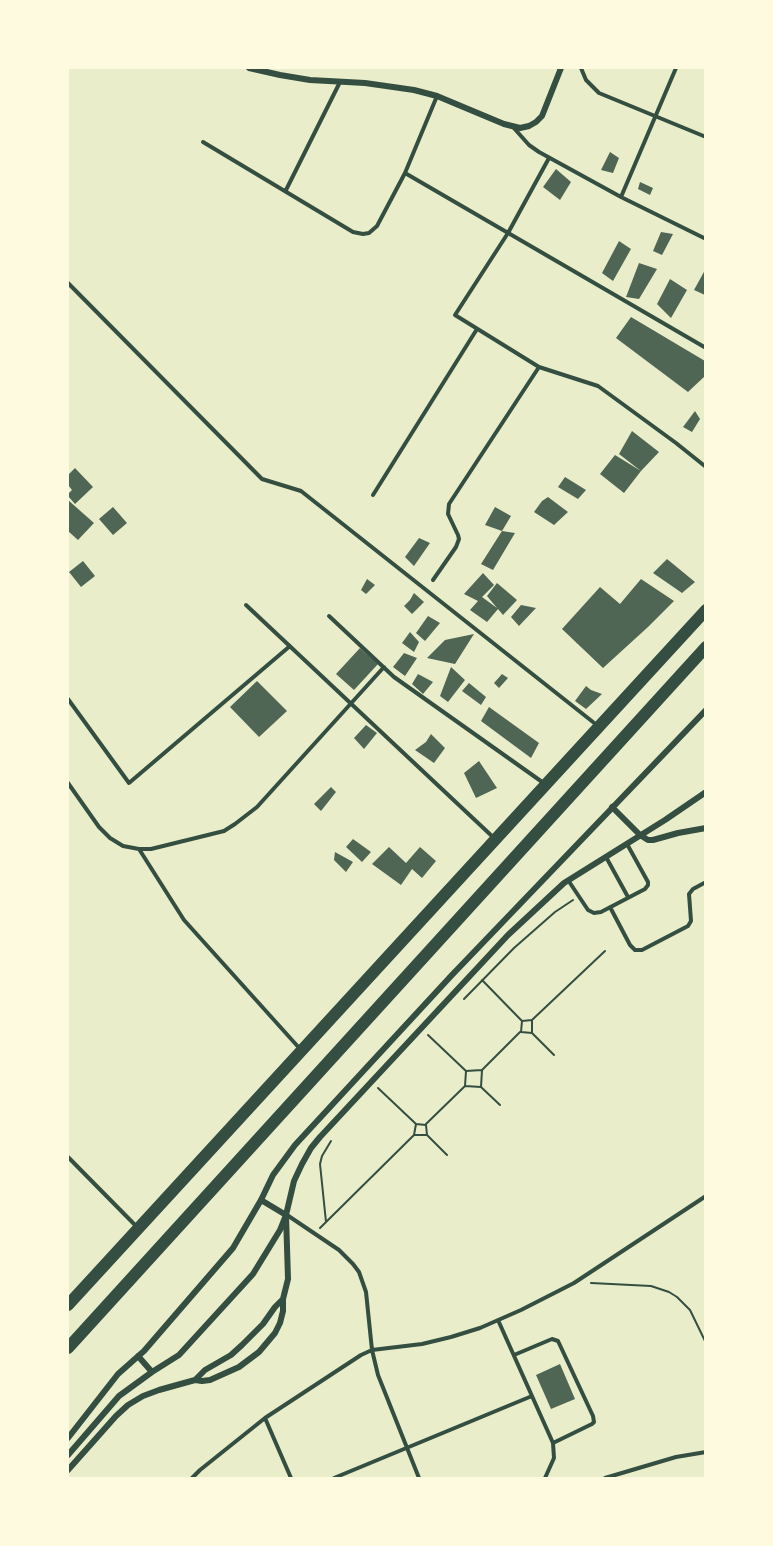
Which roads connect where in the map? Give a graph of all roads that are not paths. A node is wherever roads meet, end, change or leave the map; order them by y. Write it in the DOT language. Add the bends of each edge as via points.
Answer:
graph roads {
  1 [pos="249,68"];
  2 [pos="561,68"];
  3 [pos="581,68"];
  4 [pos="676,68"];
  5 [pos="340,81"];
  6 [pos="437,96"];
  7 [pos="655,117"];
  8 [pos="512,127"];
  9 [pos="705,137"];
  10 [pos="203,142"];
  11 [pos="549,158"];
  12 [pos="405,173"];
  13 [pos="286,190"];
  14 [pos="621,197"];
  15 [pos="508,233"];
  16 [pos="705,239"];
  17 [pos="68,283"];
  18 [pos="477,329"];
  19 [pos="705,348"];
  20 [pos="539,367"];
  21 [pos="705,467"];
  22 [pos="373,495"];
  23 [pos="433,580"];
  24 [pos="246,605"];
  25 [pos="705,610"];
  26 [pos="329,616"];
  27 [pos="290,646"];
  28 [pos="705,647"];
  29 [pos="384,667"];
  30 [pos="68,699"];
  31 [pos="351,704"];
  32 [pos="705,710"];
  33 [pos="599,727"];
  34 [pos="68,783"];
  35 [pos="546,784"];
  36 [pos="705,792"];
  37 [pos="612,807"];
  38 [pos="705,828"];
  39 [pos="640,835"];
  40 [pos="494,839"];
  41 [pos="627,843"];
  42 [pos="139,849"];
  43 [pos="605,856"];
  44 [pos="568,880"];
  45 [pos="705,882"];
  46 [pos="628,897"];
  47 [pos="610,907"];
  48 [pos="302,1050"];
  49 [pos="68,1158"];
  50 [pos="705,1196"];
  51 [pos="261,1200"];
  52 [pos="286,1215"];
  53 [pos="139,1228"];
  54 [pos="283,1299"];
  55 [pos="68,1305"];
  56 [pos="498,1320"];
  57 [pos="68,1348"];
  58 [pos="372,1350"];
  59 [pos="514,1355"];
  60 [pos="138,1356"];
  61 [pos="152,1372"];
  62 [pos="195,1380"];
  63 [pos="532,1396"];
  64 [pos="265,1418"];
  65 [pos="68,1438"];
  66 [pos="552,1443"];
  67 [pos="407,1449"];
  68 [pos="705,1452"];
  69 [pos="68,1455"];
  70 [pos="68,1470"];
  71 [pos="192,1479"];
  72 [pos="291,1479"];
  73 [pos="334,1479"];
  74 [pos="419,1479"];
  75 [pos="545,1479"];
  76 [pos="605,1479"];
  1 -- 5 [label="street" via="310,80"];
  2 -- 8 [label="street" via="542,116 529,126"];
  3 -- 7 [label="lane" via="599,93"];
  4 -- 7 [label="lane"];
  5 -- 6 [label="street"];
  5 -- 13 [label="lane"];
  6 -- 8 [label="street"];
  6 -- 12 [label="lane"];
  7 -- 9 [label="lane"];
  7 -- 14 [label="lane"];
  8 -- 11 [label="lane"];
  10 -- 13 [label="lane"];
  11 -- 14 [label="lane"];
  11 -- 15 [label="lane"];
  12 -- 13 [label="lane" via="377,226 363,234 353,232"];
  12 -- 15 [label="lane"];
  14 -- 16 [label="lane"];
  15 -- 18 [label="lane" via="455,315"];
  15 -- 19 [label="lane"];
  17 -- 33 [label="lane" via="262,479 301,491"];
  18 -- 20 [label="lane"];
  18 -- 22 [label="lane"];
  20 -- 21 [label="lane" via="598,386"];
  20 -- 23 [label="lane" via="449,504 448,514 459,539"];
  24 -- 27 [label="lane"];
  25 -- 33 [label="main road"];
  26 -- 29 [label="lane"];
  27 -- 30 [label="lane" via="129,783"];
  27 -- 31 [label="lane"];
  28 -- 57 [label="main road"];
  29 -- 31 [label="lane"];
  29 -- 35 [label="lane"];
  31 -- 40 [label="lane"];
  31 -- 42 [label="lane" via="257,807 235,825 211,835"];
  32 -- 37 [label="street"];
  33 -- 35 [label="main road"];
  34 -- 42 [label="lane" via="110,838"];
  35 -- 40 [label="main road"];
  36 -- 39 [label="street"];
  37 -- 39 [label="street"];
  37 -- 51 [label="street" via="295,1145"];
  38 -- 39 [label="street" via="653,840"];
  39 -- 41 [label="street"];
  40 -- 48 [label="main road"];
  41 -- 43 [label="street"];
  41 -- 46 [label="lane" via="648,882 645,889"];
  42 -- 48 [label="lane" via="184,920"];
  43 -- 44 [label="street"];
  43 -- 46 [label="lane"];
  44 -- 47 [label="lane" via="588,910 594,913"];
  44 -- 52 [label="street" via="508,935 320,1137 298,1172"];
  45 -- 47 [label="lane" via="689,894 688,926 642,950 630,945"];
  46 -- 47 [label="lane"];
  48 -- 53 [label="main road"];
  49 -- 53 [label="lane"];
  50 -- 56 [label="lane" via="574,1283"];
  51 -- 52 [label="street"];
  51 -- 60 [label="street" via="233,1248"];
  52 -- 54 [label="street" via="289,1269"];
  52 -- 58 [label="lane" via="346,1256 358,1272 366,1292"];
  52 -- 61 [label="street" via="253,1274 186,1348"];
  53 -- 55 [label="main road"];
  54 -- 62 [label="street" via="242,1346"];
  54 -- 62 [label="street" via="280,1323 259,1352 216,1378"];
  56 -- 58 [label="lane" via="436,1341"];
  56 -- 59 [label="lane"];
  58 -- 64 [label="lane"];
  58 -- 67 [label="lane" via="382,1388"];
  59 -- 63 [label="lane"];
  59 -- 66 [label="lane" via="552,1339 558,1341 593,1416 592,1425"];
  60 -- 61 [label="street"];
  60 -- 65 [label="street" via="118,1374"];
  61 -- 69 [label="street" via="119,1396"];
  62 -- 70 [label="street" via="151,1393 129,1405"];
  63 -- 66 [label="lane"];
  63 -- 67 [label="lane"];
  64 -- 71 [label="lane"];
  64 -- 72 [label="lane"];
  66 -- 75 [label="lane" via="554,1458"];
  67 -- 73 [label="lane"];
  67 -- 74 [label="lane"];
  68 -- 76 [label="lane" via="676,1456"];
}
